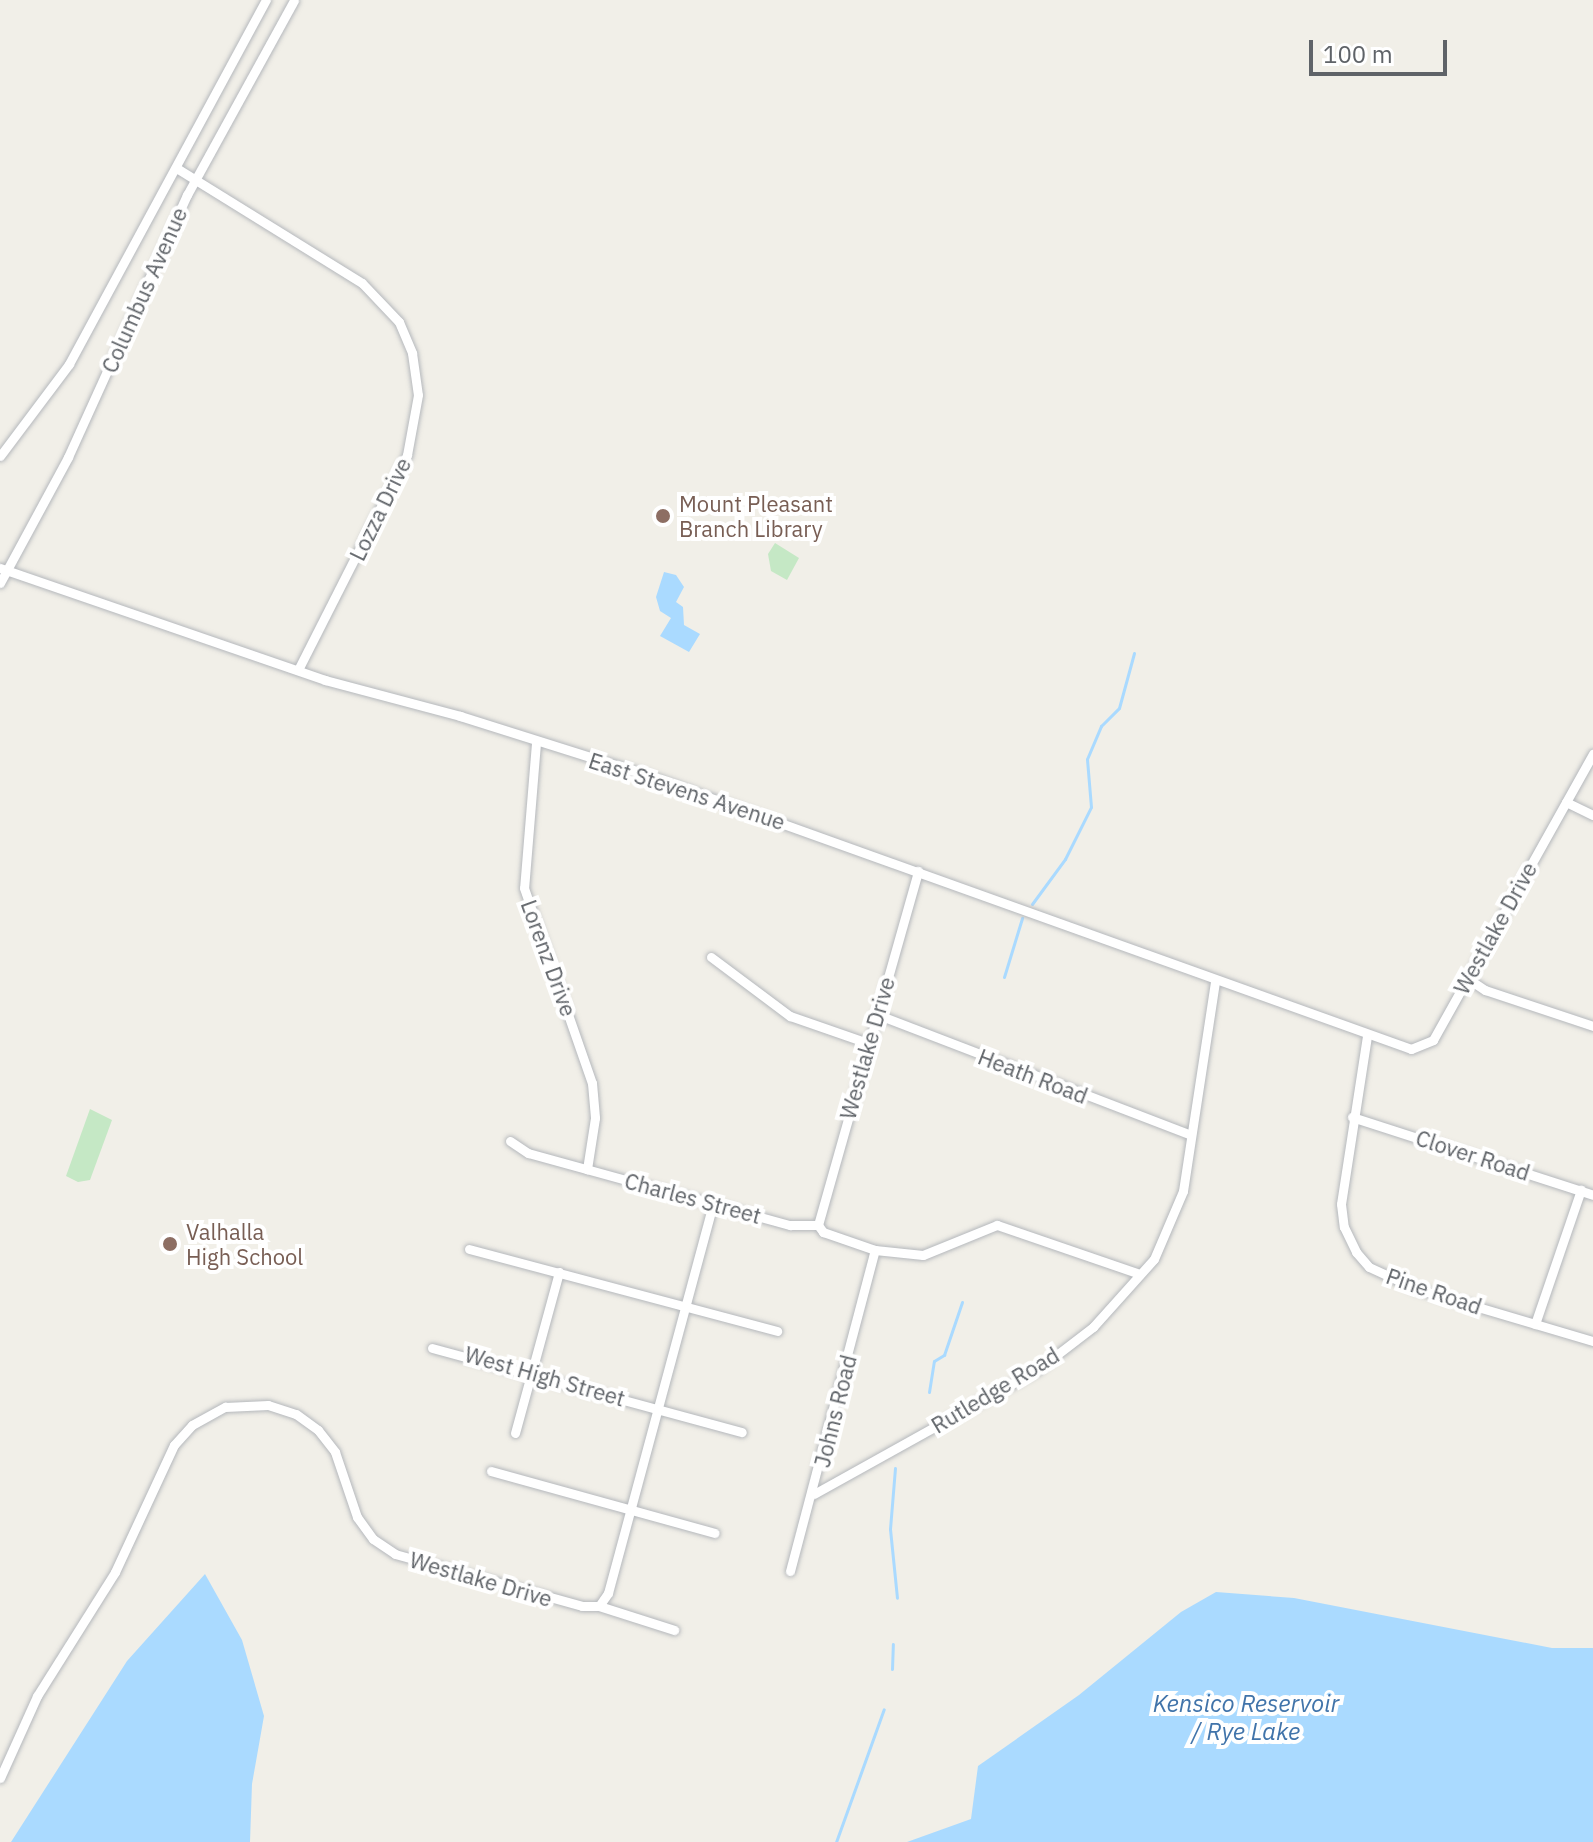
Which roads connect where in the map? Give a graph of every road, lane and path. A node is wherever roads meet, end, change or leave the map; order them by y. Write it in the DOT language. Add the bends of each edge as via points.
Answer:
graph roads {
  1 [pos="266,0"];
  2 [pos="294,0"];
  3 [pos="178,169"];
  4 [pos="196,177"];
  5 [pos="0,456"];
  6 [pos="4,569"];
  7 [pos="0,583"];
  8 [pos="298,670"];
  9 [pos="536,743"];
  10 [pos="1593,754"];
  11 [pos="1566,802"];
  12 [pos="1593,815"];
  13 [pos="918,871"];
  14 [pos="711,957"];
  15 [pos="1467,978"];
  16 [pos="1215,981"];
  17 [pos="876,1014"];
  18 [pos="1593,1026"];
  19 [pos="1367,1036"];
  20 [pos="868,1043"];
  21 [pos="1352,1117"];
  22 [pos="1191,1135"];
  23 [pos="510,1141"];
  24 [pos="587,1169"];
  25 [pos="1581,1190"];
  26 [pos="1593,1195"];
  27 [pos="713,1203"];
  28 [pos="818,1225"];
  29 [pos="469,1249"];
  30 [pos="875,1250"];
  31 [pos="559,1272"];
  32 [pos="1137,1273"];
  33 [pos="685,1306"];
  34 [pos="1535,1324"];
  35 [pos="777,1331"];
  36 [pos="1593,1341"];
  37 [pos="432,1348"];
  38 [pos="531,1374"];
  39 [pos="658,1408"];
  40 [pos="742,1432"];
  41 [pos="515,1433"];
  42 [pos="491,1471"];
  43 [pos="814,1494"];
  44 [pos="630,1510"];
  45 [pos="715,1533"];
  46 [pos="790,1571"];
  47 [pos="599,1606"];
  48 [pos="674,1630"];
  49 [pos="0,1778"];
  1 -- 3 [label="street, Columbus Avenue"];
  2 -- 4 [label="street, Columbus Avenue"];
  3 -- 4 [label="street, Lozza Drive"];
  3 -- 5 [label="street, Columbus Avenue" via="60,379"];
  4 -- 6 [label="street, Columbus Avenue" via="65,464"];
  4 -- 8 [label="street, Lozza Drive" via="372,291 399,322 416,371 417,416 407,455"];
  6 -- 7 [label="street, Columbus Avenue"];
  6 -- 8 [label="street, East Stevens Avenue"];
  8 -- 9 [label="street, East Stevens Avenue"];
  9 -- 13 [label="street, East Stevens Avenue" via="644,774"];
  9 -- 24 [label="street, Lorenz Drive" via="524,888 592,1083 595,1118"];
  10 -- 11 [label="street, Westlake Drive"];
  11 -- 12 [label="street"];
  11 -- 15 [label="street, Westlake Drive"];
  13 -- 16 [label="street, East Stevens Avenue"];
  13 -- 17 [label="street, Westlake Drive"];
  14 -- 20 [label="street" via="790,1016"];
  15 -- 18 [label="street" via="1485,990"];
  15 -- 19 [label="street, Westlake Drive" via="1424,1047 1411,1049"];
  16 -- 19 [label="street, East Stevens Avenue"];
  16 -- 22 [label="street, Rutledge Road"];
  17 -- 20 [label="street, Westlake Drive"];
  17 -- 22 [label="street, Heath Road"];
  19 -- 21 [label="street, Pine Road"];
  20 -- 28 [label="street, Westlake Drive"];
  21 -- 25 [label="street, Clover Road"];
  21 -- 34 [label="street, Pine Road" via="1341,1204 1344,1227 1369,1267 1417,1289"];
  22 -- 32 [label="street, Rutledge Road" via="1176,1216 1154,1259"];
  23 -- 24 [label="street, Charles Street" via="528,1153"];
  24 -- 27 [label="street, Charles Street"];
  25 -- 26 [label="street, Clover Road"];
  25 -- 34 [label="street"];
  27 -- 28 [label="street, Charles Street" via="790,1225"];
  27 -- 33 [label="street"];
  28 -- 30 [label="street, Charles Street" via="823,1232"];
  29 -- 31 [label="street"];
  30 -- 32 [label="street, Charles Street" via="923,1255 997,1225"];
  30 -- 43 [label="street, Johns Road"];
  31 -- 33 [label="street"];
  31 -- 38 [label="street"];
  32 -- 43 [label="street, Rutledge Road" via="1110,1309 1037,1370"];
  33 -- 35 [label="street"];
  33 -- 39 [label="street"];
  34 -- 36 [label="street, Pine Road"];
  37 -- 38 [label="street, West High Street"];
  38 -- 39 [label="street, West High Street"];
  38 -- 41 [label="street"];
  39 -- 40 [label="street, West High Street"];
  39 -- 44 [label="street"];
  42 -- 44 [label="street"];
  43 -- 46 [label="street, Johns Road"];
  44 -- 45 [label="street"];
  44 -- 47 [label="street" via="608,1593"];
  47 -- 48 [label="street"];
  47 -- 49 [label="street, Westlake Drive" via="582,1606 395,1554 365,1530 335,1452 308,1421 268,1405 225,1407 192,1425 174,1445 119,1565 37,1696"];
}
